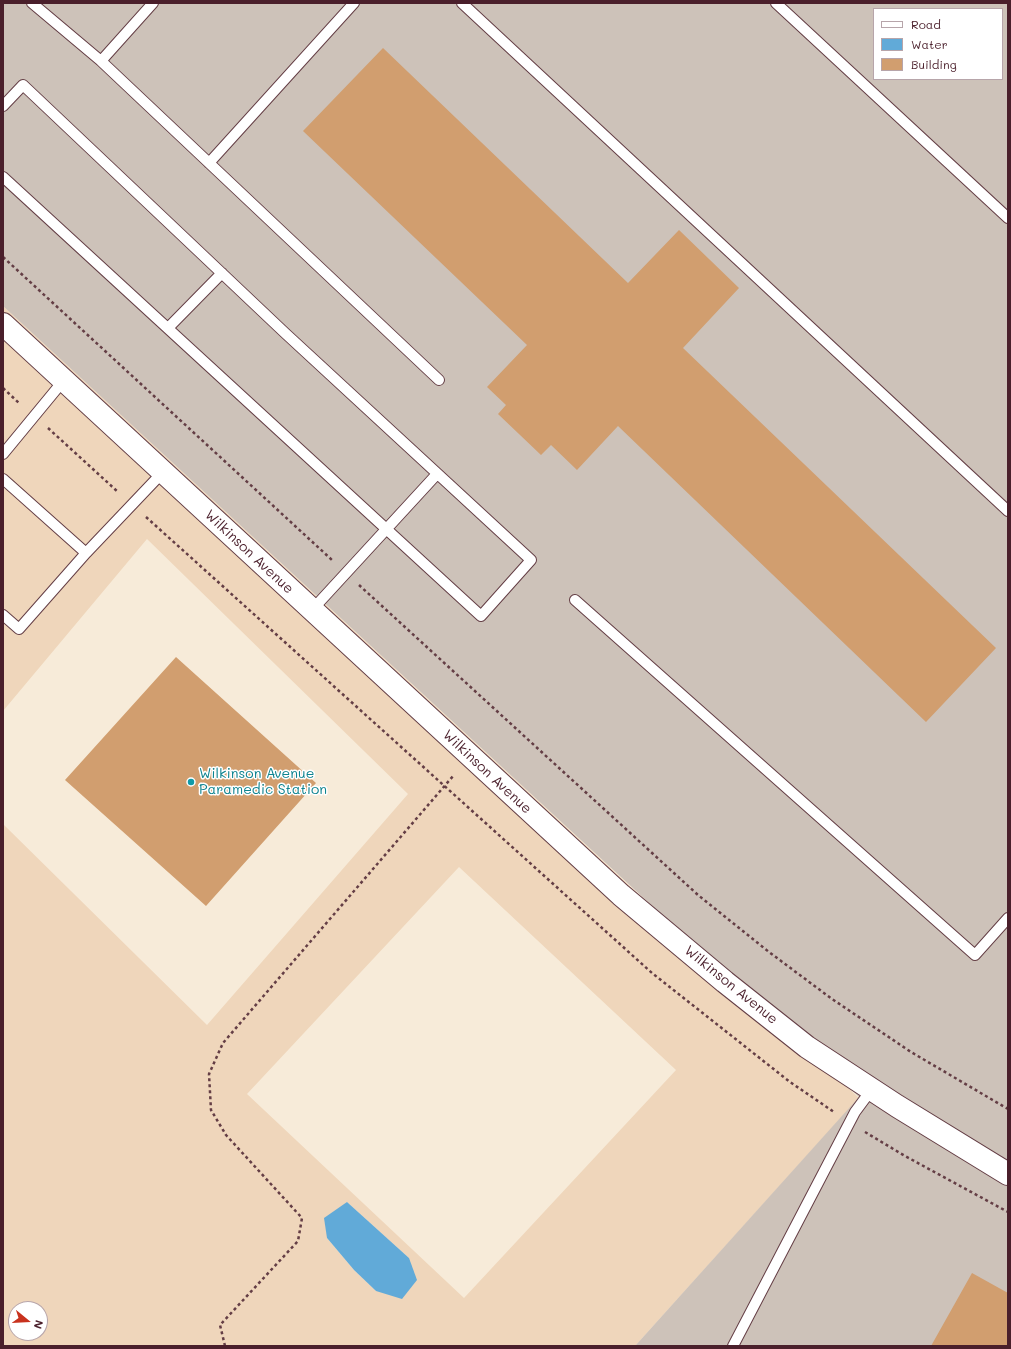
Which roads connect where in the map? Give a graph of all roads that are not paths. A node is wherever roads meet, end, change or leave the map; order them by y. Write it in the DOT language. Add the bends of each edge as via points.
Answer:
graph roads {
  1 [pos="32,3"];
  2 [pos="153,3"];
  3 [pos="354,3"];
  4 [pos="462,3"];
  5 [pos="776,3"];
  6 [pos="101,61"];
  7 [pos="3,106"];
  8 [pos="209,163"];
  9 [pos="3,177"];
  10 [pos="1008,218"];
  11 [pos="222,273"];
  12 [pos="3,324"];
  13 [pos="168,328"];
  14 [pos="64,380"];
  15 [pos="439,380"];
  16 [pos="3,454"];
  17 [pos="164,472"];
  18 [pos="437,474"];
  19 [pos="3,479"];
  20 [pos="1008,511"];
  21 [pos="386,529"];
  22 [pos="86,552"];
  23 [pos="575,600"];
  24 [pos="312,610"];
  25 [pos="3,615"];
  26 [pos="1008,918"];
  27 [pos="872,1089"];
  28 [pos="1008,1174"];
  29 [pos="733,1346"];
  1 -- 6 [label="lane"];
  2 -- 6 [label="lane"];
  3 -- 8 [label="lane"];
  4 -- 20 [label="lane"];
  5 -- 10 [label="lane"];
  6 -- 8 [label="lane"];
  7 -- 11 [label="lane" via="23,85"];
  8 -- 15 [label="lane"];
  9 -- 13 [label="lane"];
  11 -- 13 [label="lane"];
  11 -- 18 [label="lane"];
  12 -- 14 [label="street, Wilkinson Avenue"];
  13 -- 21 [label="lane"];
  14 -- 16 [label="lane"];
  14 -- 17 [label="street, Wilkinson Avenue"];
  17 -- 22 [label="lane"];
  17 -- 24 [label="street, Wilkinson Avenue"];
  18 -- 21 [label="lane"];
  18 -- 21 [label="lane" via="531,560 481,616"];
  19 -- 22 [label="lane"];
  21 -- 24 [label="lane" via="344,572"];
  22 -- 25 [label="lane" via="19,629"];
  23 -- 26 [label="lane" via="975,955"];
  24 -- 27 [label="street, Wilkinson Avenue" via="621,895 807,1047"];
  27 -- 28 [label="street, Wilkinson Avenue"];
  27 -- 29 [label="lane" via="855,1112"];
}
